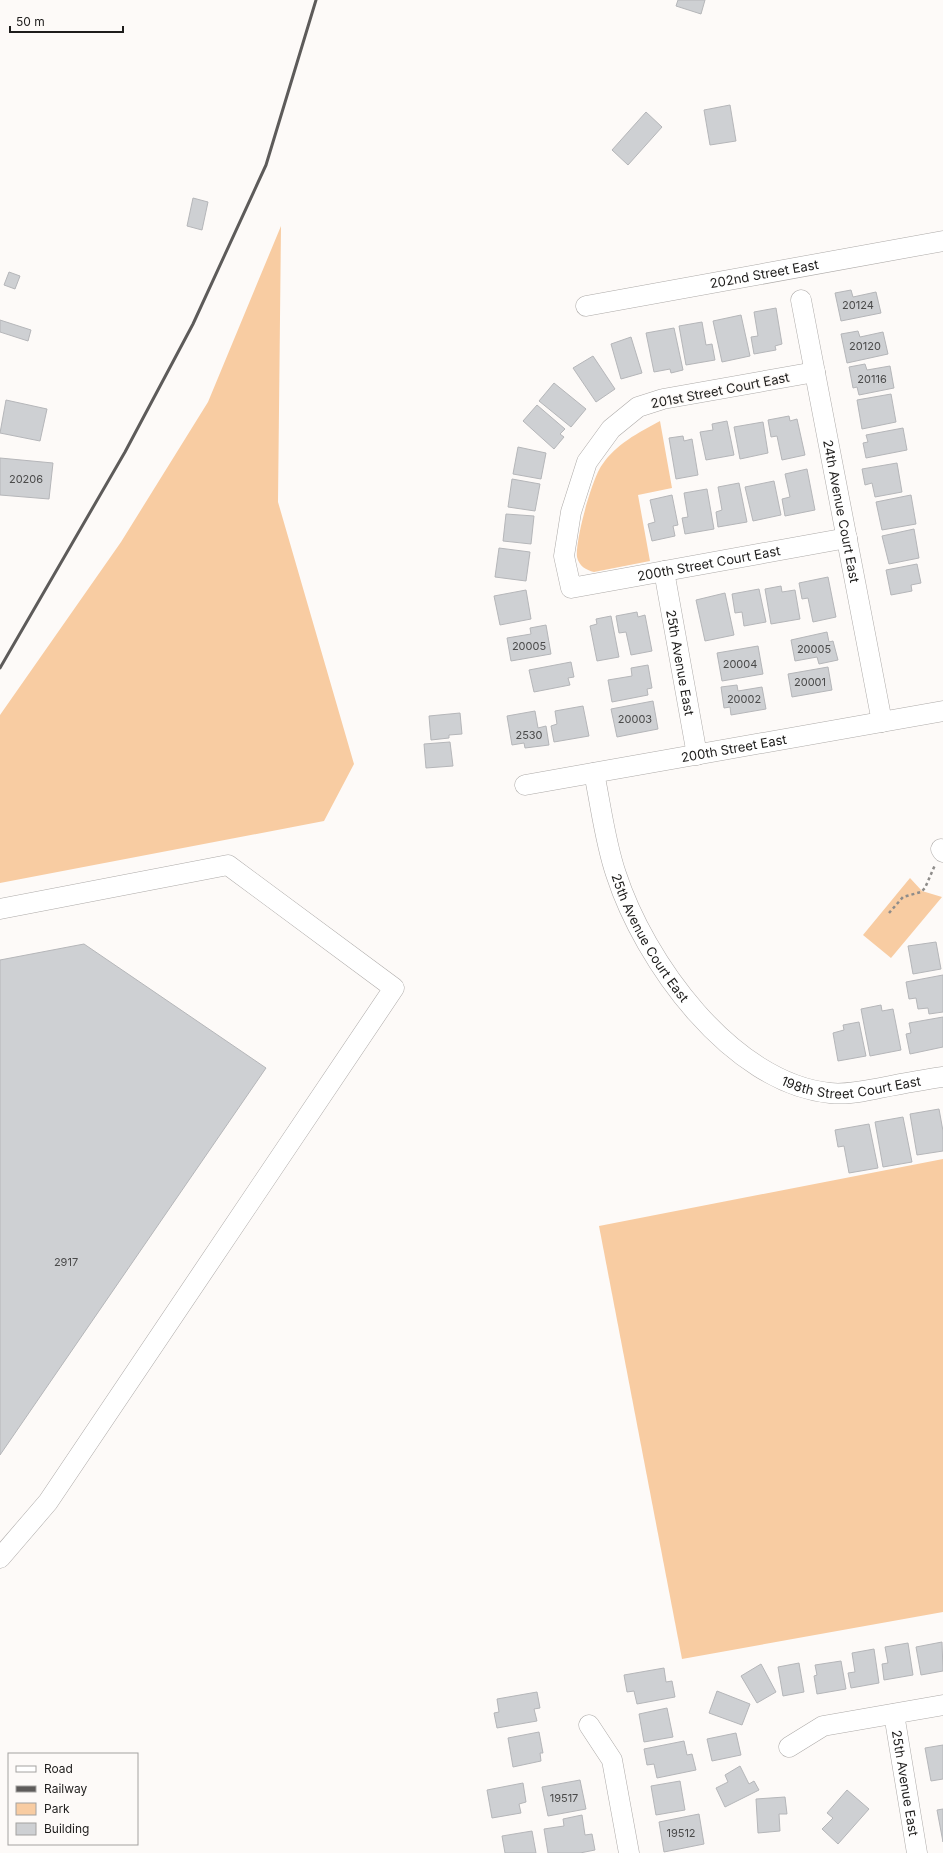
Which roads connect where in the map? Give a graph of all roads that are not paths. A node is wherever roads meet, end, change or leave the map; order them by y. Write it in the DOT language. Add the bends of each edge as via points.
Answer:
graph roads {
  1 [pos="943,242"];
  2 [pos="801,300"];
  3 [pos="586,306"];
  4 [pos="815,372"];
  5 [pos="847,538"];
  6 [pos="664,571"];
  7 [pos="571,588"];
  8 [pos="943,711"];
  9 [pos="882,722"];
  10 [pos="697,755"];
  11 [pos="594,773"];
  12 [pos="525,785"];
  13 [pos="0,908"];
  14 [pos="763,1069"];
  15 [pos="943,1076"];
  16 [pos="0,1558"];
  17 [pos="943,1705"];
  18 [pos="894,1714"];
  19 [pos="589,1725"];
  20 [pos="789,1746"];
  21 [pos="629,1853"];
  22 [pos="917,1853"];
  1 -- 3 [label="street, 202nd Street East"];
  2 -- 4 [label="street, 24th Avenue Court East"];
  4 -- 5 [label="street, 24th Avenue Court East"];
  4 -- 7 [label="street, 201st Street Court East" via="663,399 638,407 611,429 588,462 571,512 564,556"];
  5 -- 6 [label="street, 200th Street Court East"];
  5 -- 9 [label="street, 24th Avenue Court East"];
  6 -- 7 [label="street, 200th Street Court East"];
  6 -- 10 [label="street, 25th Avenue East"];
  8 -- 9 [label="street, 200th Street East"];
  9 -- 10 [label="street, 200th Street East"];
  10 -- 11 [label="street, 200th Street East"];
  11 -- 12 [label="street, 200th Street East"];
  11 -- 14 [label="street, 25th Avenue Court East" via="615,873 629,909 656,958 680,993 710,1027"];
  13 -- 16 [label="street" via="228,865 394,988 48,1502"];
  14 -- 15 [label="street, 198th Street Court East" via="786,1082 829,1093 848,1094"];
  17 -- 18 [label="street"];
  18 -- 20 [label="street" via="823,1726"];
  18 -- 22 [label="street, 25th Avenue East"];
  19 -- 21 [label="street" via="612,1760"];
}
